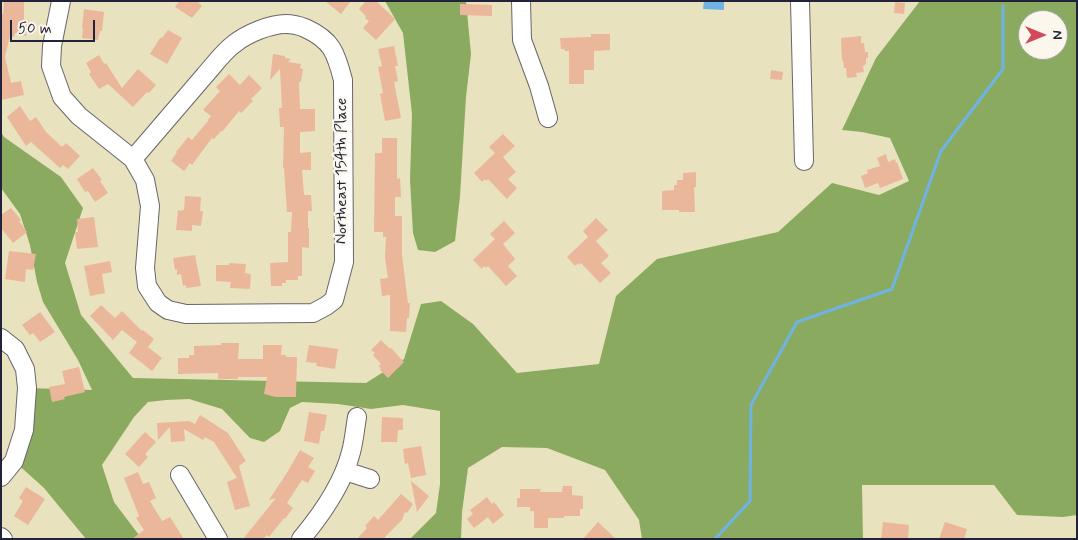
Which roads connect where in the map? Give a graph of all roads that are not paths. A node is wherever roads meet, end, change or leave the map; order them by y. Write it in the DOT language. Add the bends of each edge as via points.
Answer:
graph roads {
  1 [pos="62,1"];
  2 [pos="521,1"];
  3 [pos="800,1"];
  4 [pos="548,118"];
  5 [pos="133,159"];
  6 [pos="804,161"];
  7 [pos="1,338"];
  8 [pos="357,417"];
  9 [pos="345,471"];
  10 [pos="180,475"];
  11 [pos="1,477"];
  12 [pos="370,479"];
  13 [pos="218,539"];
  14 [pos="301,539"];
  1 -- 5 [label="street" via="51,66 62,97 79,116"];
  2 -- 4 [label="street" via="522,40"];
  3 -- 6 [label="street"];
  5 -- 5 [label="street, Northeast 154th Place" via="146,180 150,206 145,268 147,286 158,303 168,310 186,314 314,313 334,300 344,262 343,80 338,60 329,44 317,34 286,24 268,27 232,45"];
  7 -- 11 [label="street" via="15,349 26,369 27,388 24,430 14,460"];
  8 -- 9 [label="street"];
  9 -- 12 [label="street"];
  9 -- 14 [label="street" via="335,492"];
  10 -- 13 [label="street"];
}
